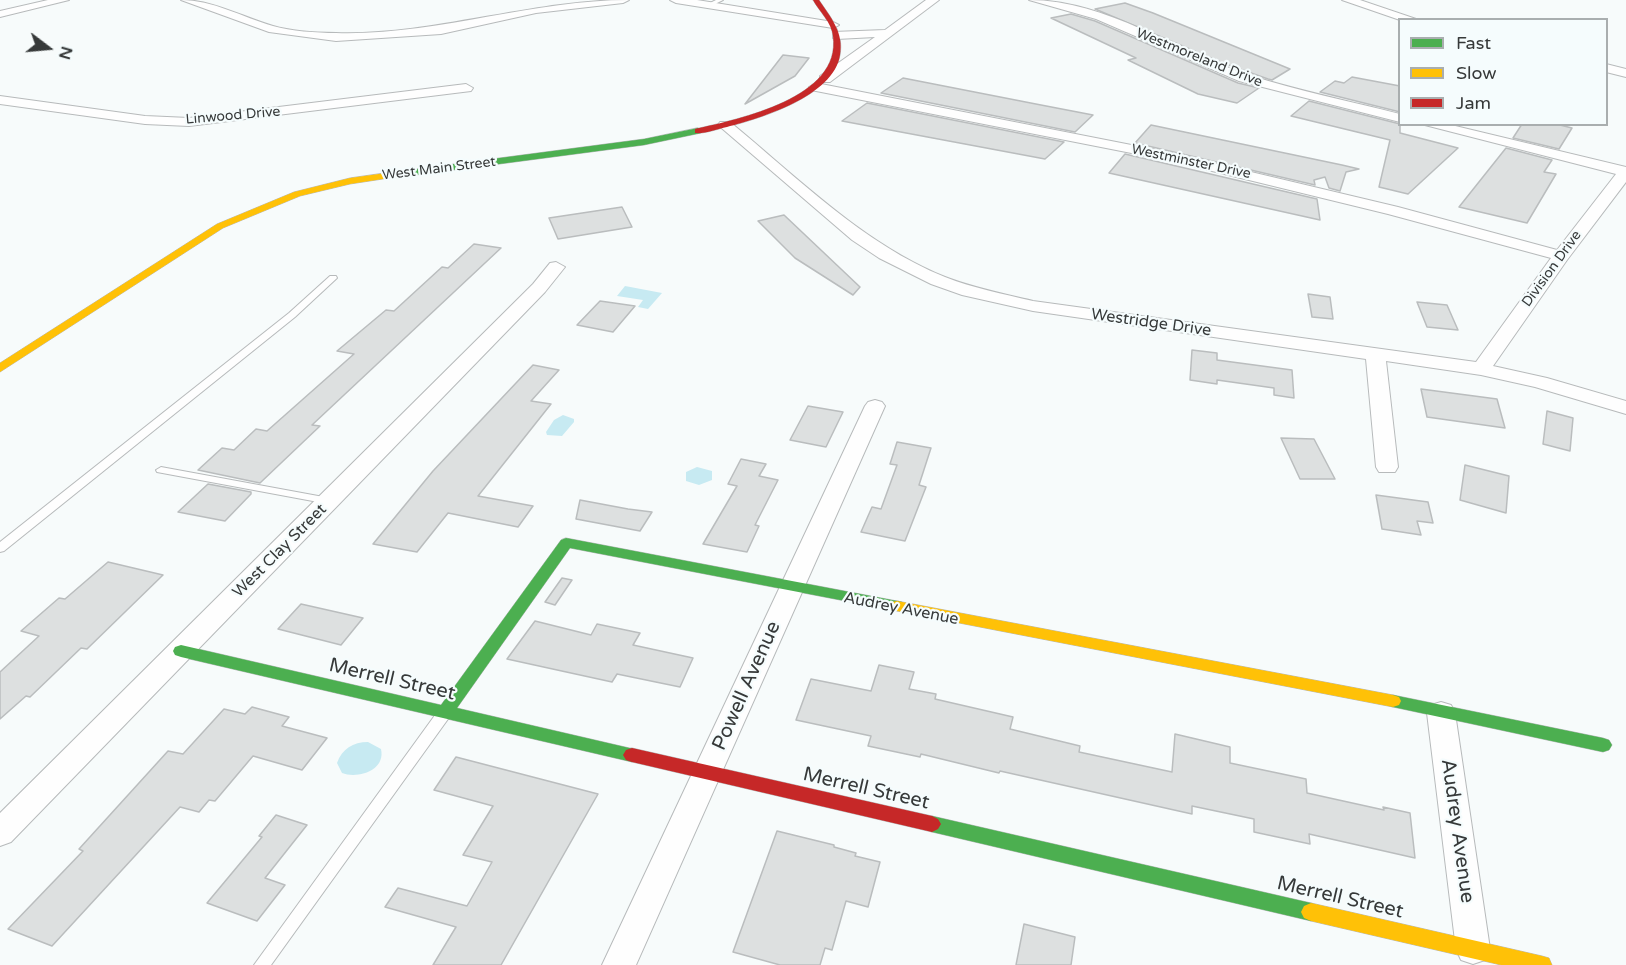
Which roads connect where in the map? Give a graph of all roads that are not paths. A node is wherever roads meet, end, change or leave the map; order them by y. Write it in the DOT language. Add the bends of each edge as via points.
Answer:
graph roads {
  1 [pos="63,0"];
  2 [pos="187,0"];
  3 [pos="623,0"];
  4 [pos="676,0"];
  5 [pos="816,0"];
  6 [pos="933,0"];
  7 [pos="1035,0"];
  8 [pos="1348,0"];
  9 [pos="715,3"];
  10 [pos="0,14"];
  11 [pos="1407,18"];
  12 [pos="835,30"];
  13 [pos="887,33"];
  14 [pos="1608,68"];
  15 [pos="1626,73"];
  16 [pos="821,83"];
  17 [pos="466,88"];
  18 [pos="0,100"];
  19 [pos="1398,117"];
  20 [pos="725,125"];
  21 [pos="1436,126"];
  22 [pos="1626,172"];
  23 [pos="1560,256"];
  24 [pos="556,267"];
  25 [pos="333,278"];
  26 [pos="1375,354"];
  27 [pos="0,368"];
  28 [pos="1481,369"];
  29 [pos="875,406"];
  30 [pos="1626,408"];
  31 [pos="1387,467"];
  32 [pos="160,470"];
  33 [pos="330,501"];
  34 [pos="0,548"];
  35 [pos="791,588"];
  36 [pos="181,651"];
  37 [pos="445,712"];
  38 [pos="1441,713"];
  39 [pos="1603,745"];
  40 [pos="707,773"];
  41 [pos="0,833"];
  42 [pos="1473,949"];
  43 [pos="262,965"];
  44 [pos="619,965"];
  45 [pos="1542,965"];
  1 -- 10 [label="street"];
  2 -- 3 [label="street" via="273,30 336,37 432,31 536,10"];
  4 -- 9 [label="street"];
  5 -- 12 [label="street"];
  6 -- 13 [label="street"];
  7 -- 19 [label="street, Westmoreland Drive" via="1100,16 1244,78"];
  8 -- 11 [label="street"];
  9 -- 12 [label="street"];
  12 -- 13 [label="street"];
  12 -- 16 [label="street" via="837,57"];
  13 -- 16 [label="street"];
  14 -- 15 [label="street"];
  16 -- 20 [label="street, West Main Street" via="778,108"];
  16 -- 23 [label="street, Westminster Drive" via="1178,158"];
  17 -- 18 [label="street, Linwood Drive" via="189,122 145,120"];
  20 -- 26 [label="street, Westridge Drive" via="858,236 937,280 1033,306"];
  20 -- 27 [label="street, West Main Street" via="644,142 350,181 297,194 220,226"];
  21 -- 22 [label="street"];
  22 -- 23 [label="street, Division Drive"];
  23 -- 28 [label="street, Division Drive"];
  24 -- 33 [label="street, West Clay Street"];
  25 -- 34 [label="lane"];
  26 -- 28 [label="street, Westridge Drive"];
  26 -- 31 [label="street"];
  28 -- 30 [label="street, Westridge Drive"];
  29 -- 35 [label="street, Powell Avenue"];
  32 -- 33 [label="lane"];
  33 -- 36 [label="street, West Clay Street"];
  35 -- 37 [label="street, Audrey Avenue" via="566,543"];
  35 -- 38 [label="street, Audrey Avenue" via="1359,694"];
  35 -- 40 [label="street, Powell Avenue"];
  36 -- 37 [label="street, Merrell Street"];
  36 -- 41 [label="street, West Clay Street"];
  37 -- 40 [label="street, Merrell Street"];
  37 -- 43 [label="lane"];
  38 -- 39 [label="street, Audrey Avenue"];
  38 -- 42 [label="street, Audrey Avenue"];
  40 -- 42 [label="street, Merrell Street"];
  40 -- 44 [label="street, Powell Avenue"];
  42 -- 45 [label="street, Merrell Street"];
}
